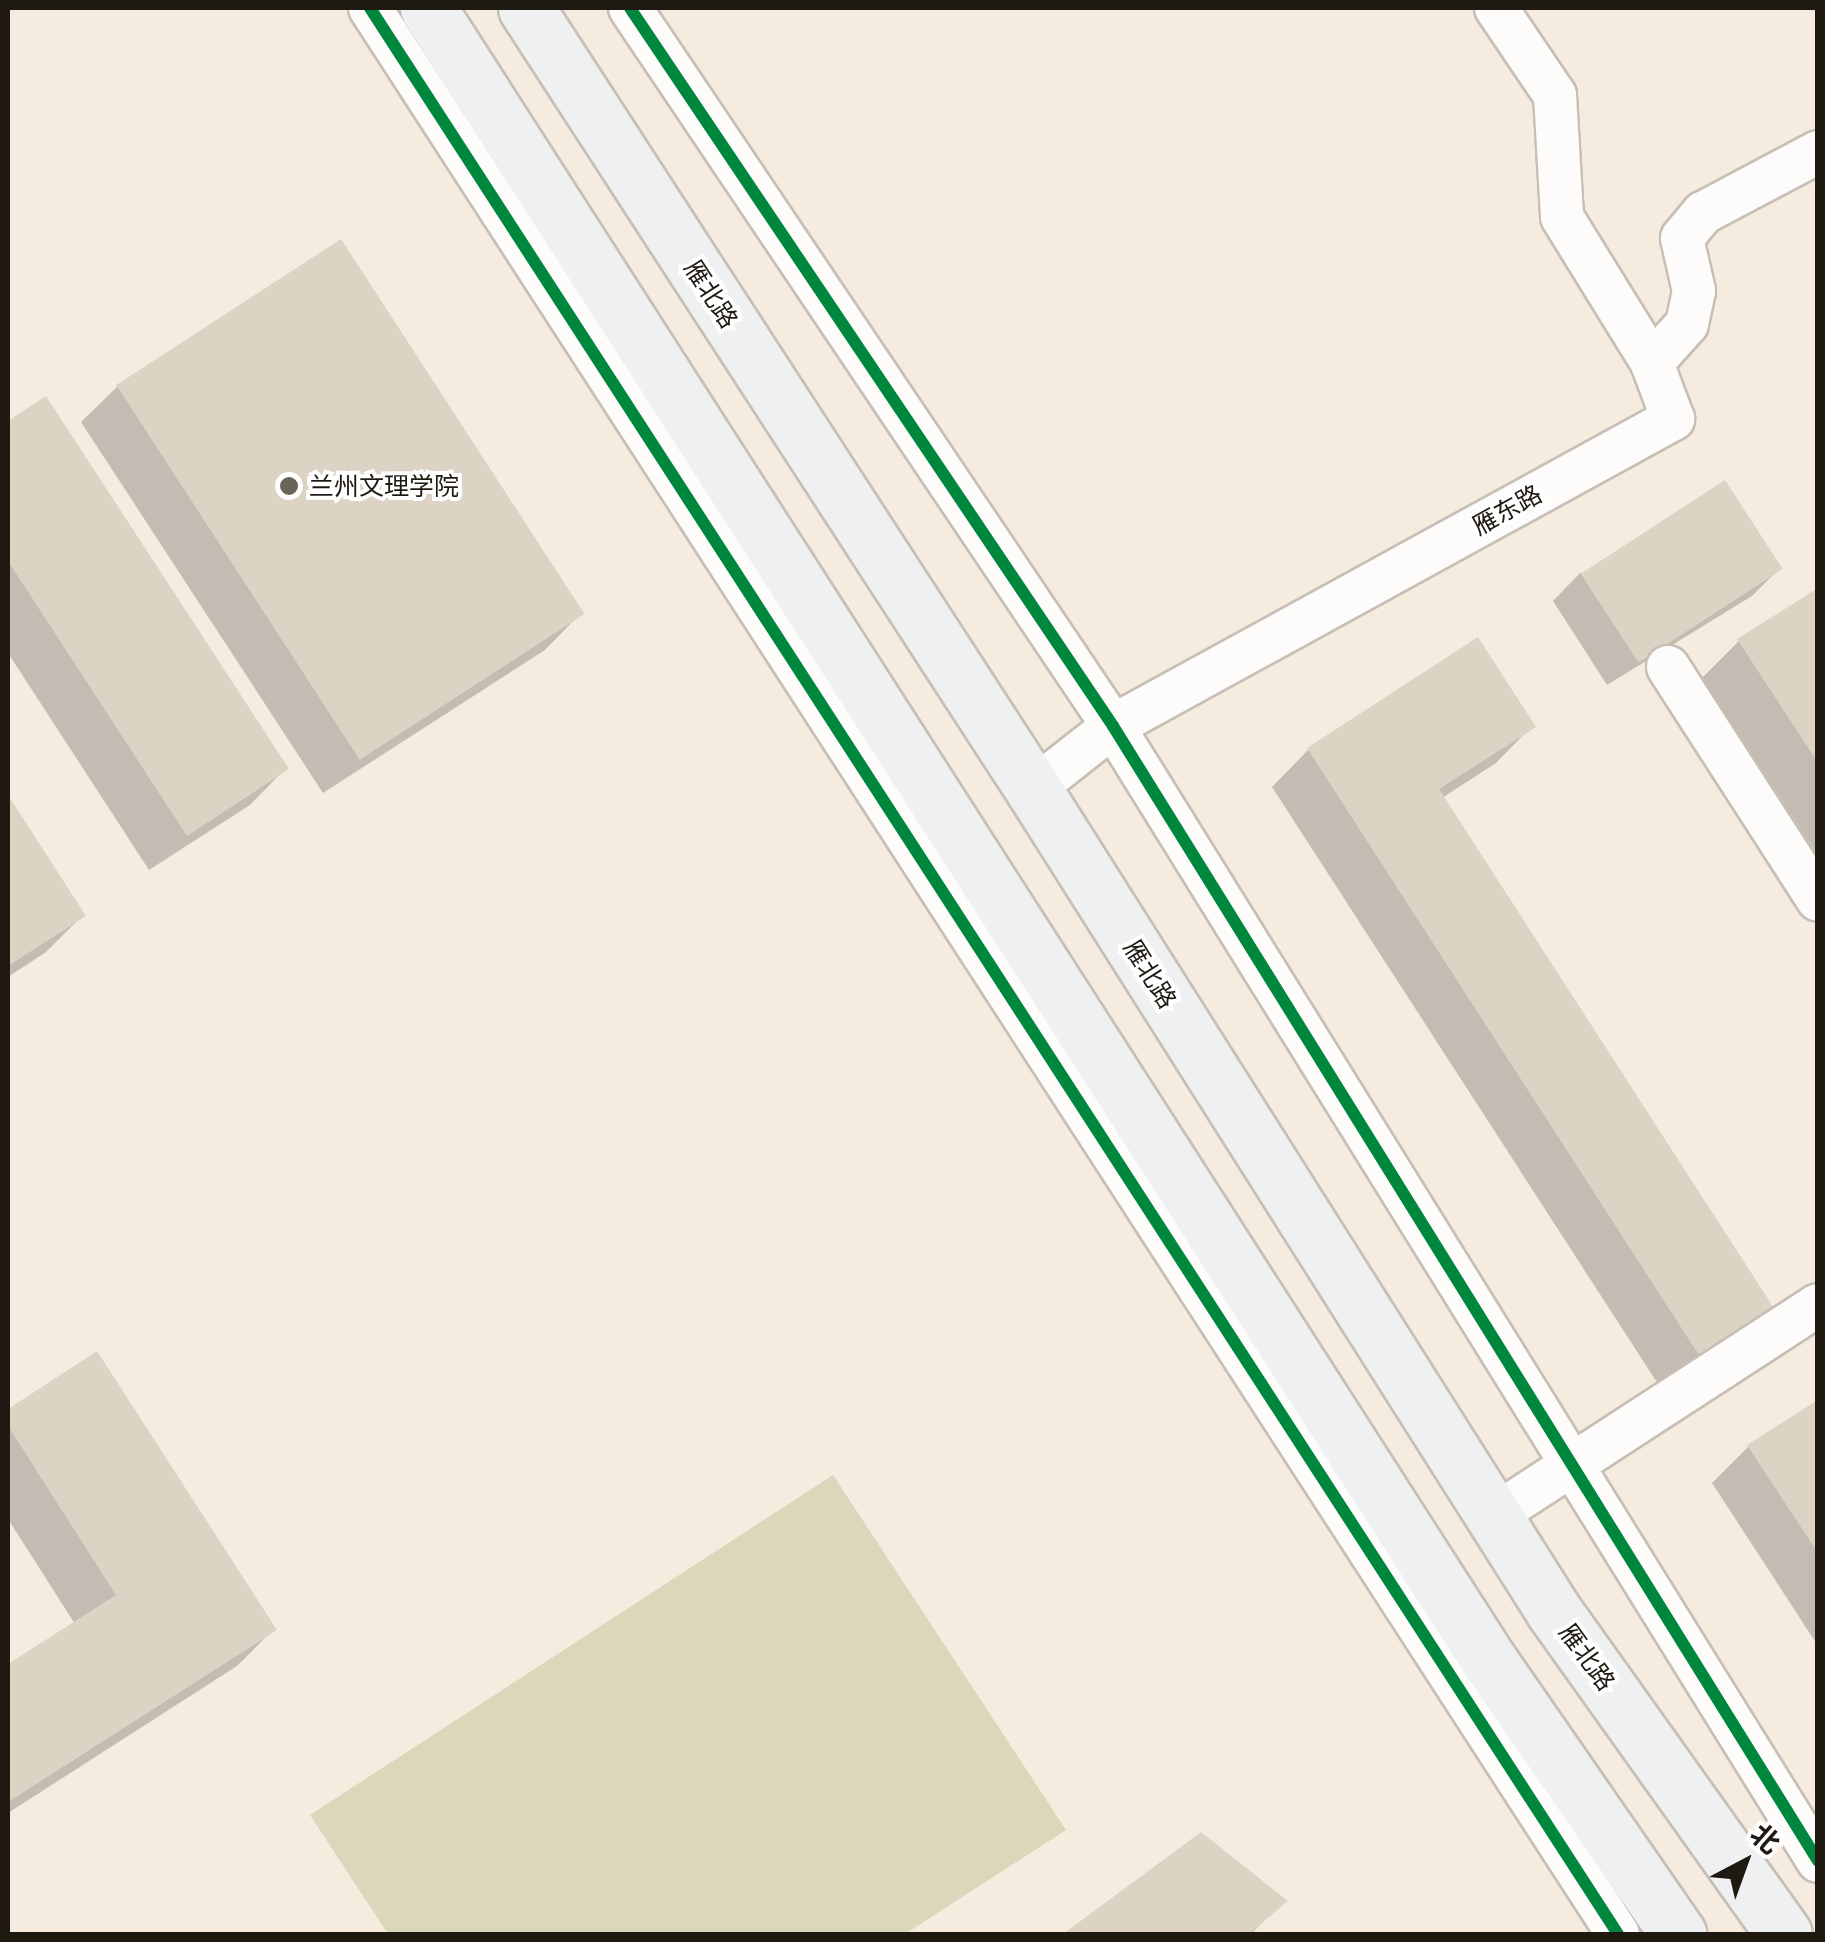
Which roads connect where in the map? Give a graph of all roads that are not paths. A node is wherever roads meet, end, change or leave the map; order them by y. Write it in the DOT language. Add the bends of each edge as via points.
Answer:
graph roads {
  1 [pos="370,8"];
  2 [pos="428,8"];
  3 [pos="526,8"];
  4 [pos="630,8"];
  5 [pos="1496,8"];
  6 [pos="1818,152"];
  7 [pos="1652,363"];
  8 [pos="1668,667"];
  9 [pos="1112,726"];
  10 [pos="1033,789"];
  11 [pos="1818,900"];
  12 [pos="1818,1305"];
  13 [pos="1572,1466"];
  14 [pos="1494,1516"];
  15 [pos="1818,1861"];
  16 [pos="1618,1934"];
  17 [pos="1678,1934"];
  18 [pos="1784,1934"];
  1 -- 16 [label="street"];
  2 -- 17 [label="main road" via="1490,1662"];
  3 -- 10 [label="main road, 雁北路"];
  4 -- 9 [label="street"];
  5 -- 7 [label="street" via="1555,95 1562,217"];
  6 -- 7 [label="street" via="1703,213 1682,238 1694,291 1687,324"];
  7 -- 9 [label="street, 雁东路" via="1673,419"];
  8 -- 11 [label="street"];
  9 -- 10 [label="street, 雁东路"];
  9 -- 13 [label="street"];
  10 -- 14 [label="main road, 雁北路"];
  12 -- 13 [label="street"];
  13 -- 14 [label="street"];
  13 -- 15 [label="street"];
  14 -- 18 [label="main road, 雁北路" via="1555,1613"];
}
